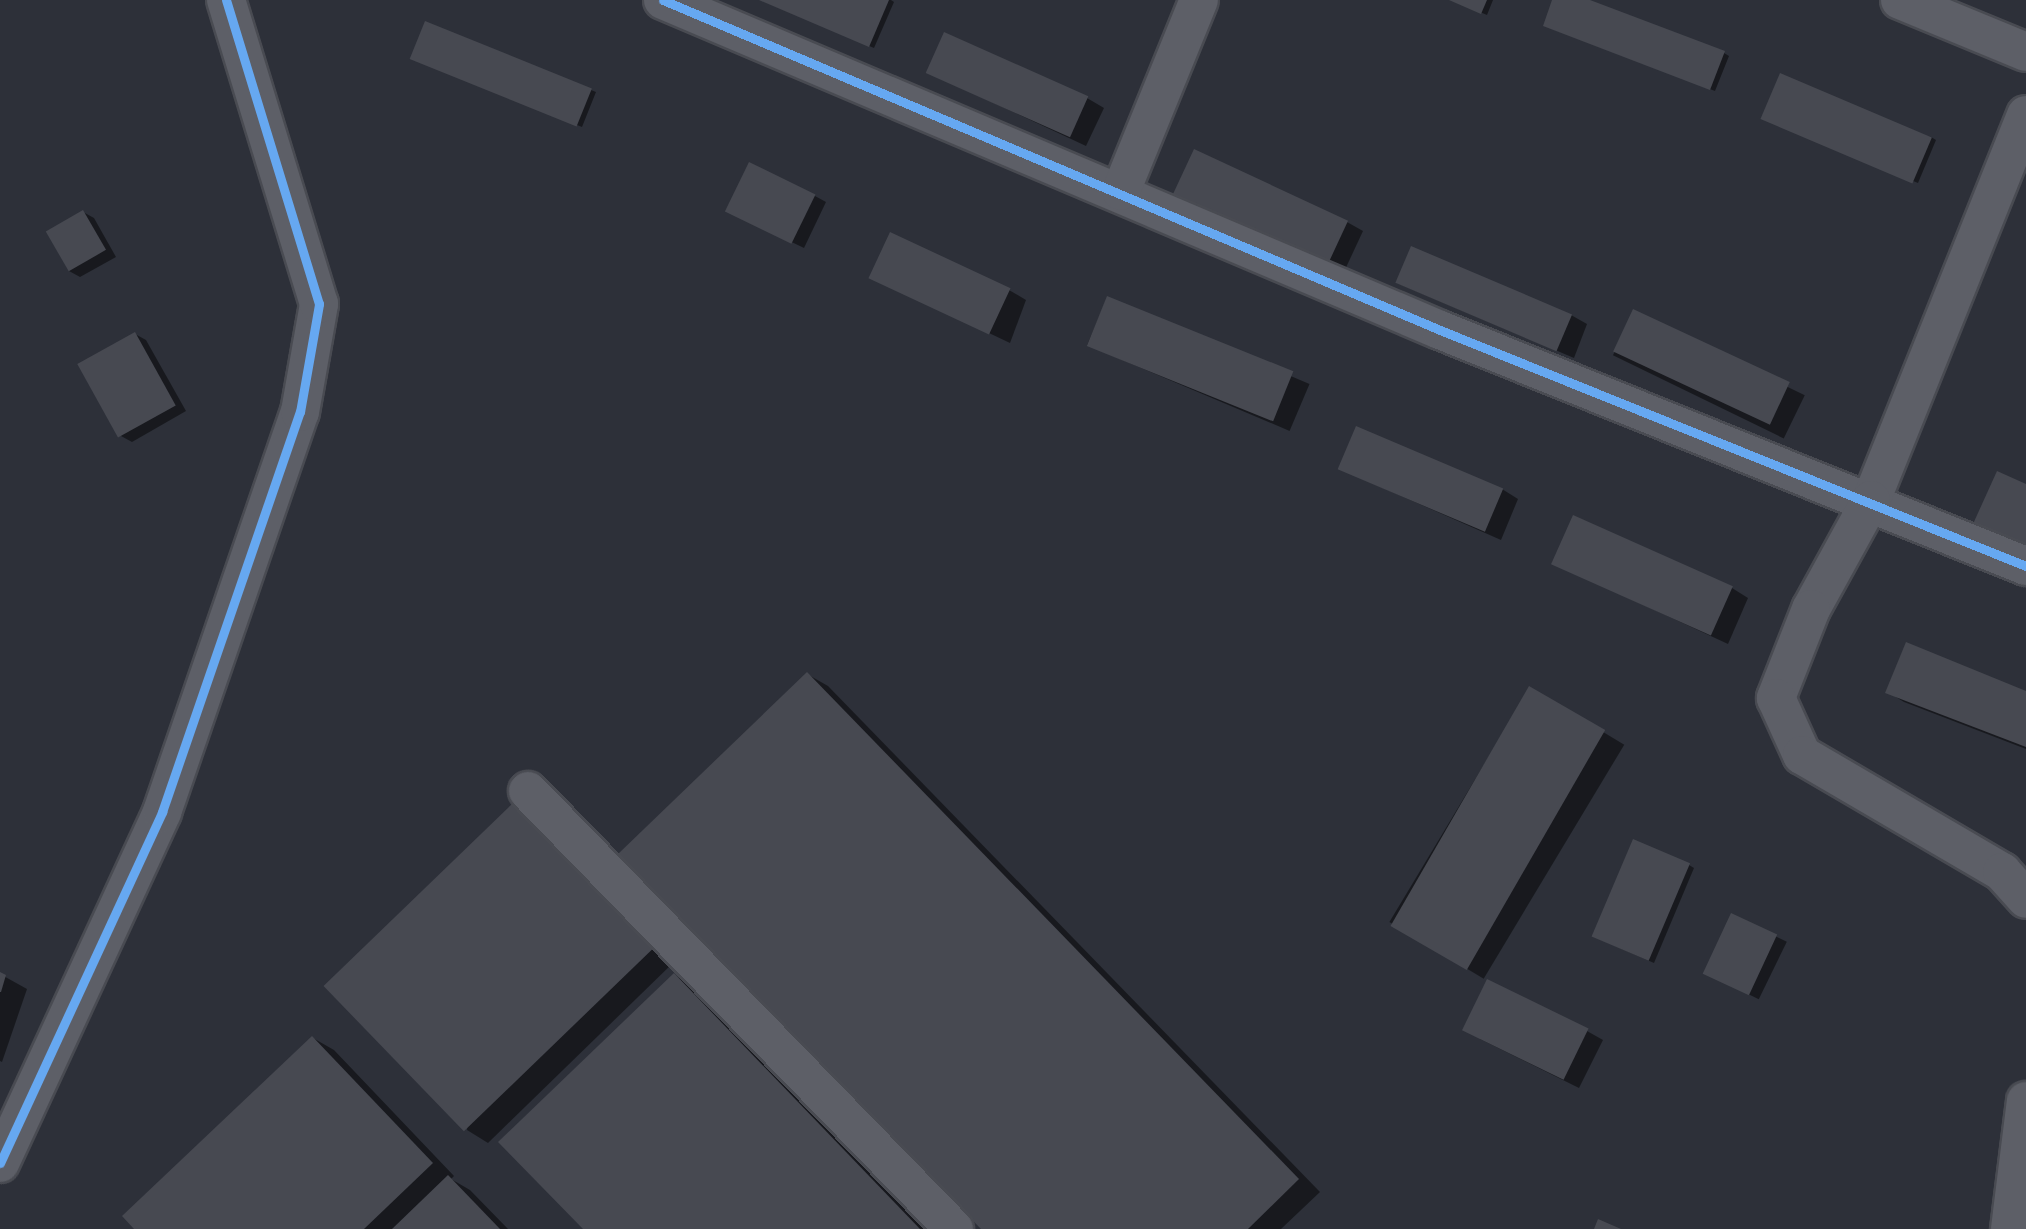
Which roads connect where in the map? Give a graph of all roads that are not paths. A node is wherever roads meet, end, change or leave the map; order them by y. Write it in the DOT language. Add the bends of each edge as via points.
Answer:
graph roads {
  1 [pos="226,0"];
  2 [pos="663,0"];
  3 [pos="1199,0"];
  4 [pos="1900,0"];
  5 [pos="2026,52"];
  6 [pos="2026,115"];
  7 [pos="1121,191"];
  8 [pos="1871,500"];
  9 [pos="2026,566"];
  10 [pos="528,791"];
  11 [pos="2026,899"];
  12 [pos="2026,1101"];
  13 [pos="0,1163"];
  14 [pos="954,1229"];
  15 [pos="2010,1229"];
  1 -- 13 [label="street" via="319,304 300,412 162,812"];
  2 -- 7 [label="street"];
  3 -- 7 [label="street"];
  4 -- 5 [label="street"];
  6 -- 8 [label="street"];
  7 -- 8 [label="street" via="1440,330"];
  8 -- 9 [label="street"];
  8 -- 11 [label="street" via="1811,609 1776,698 1802,755 2002,872"];
  10 -- 14 [label="street"];
  12 -- 15 [label="street"];
}
